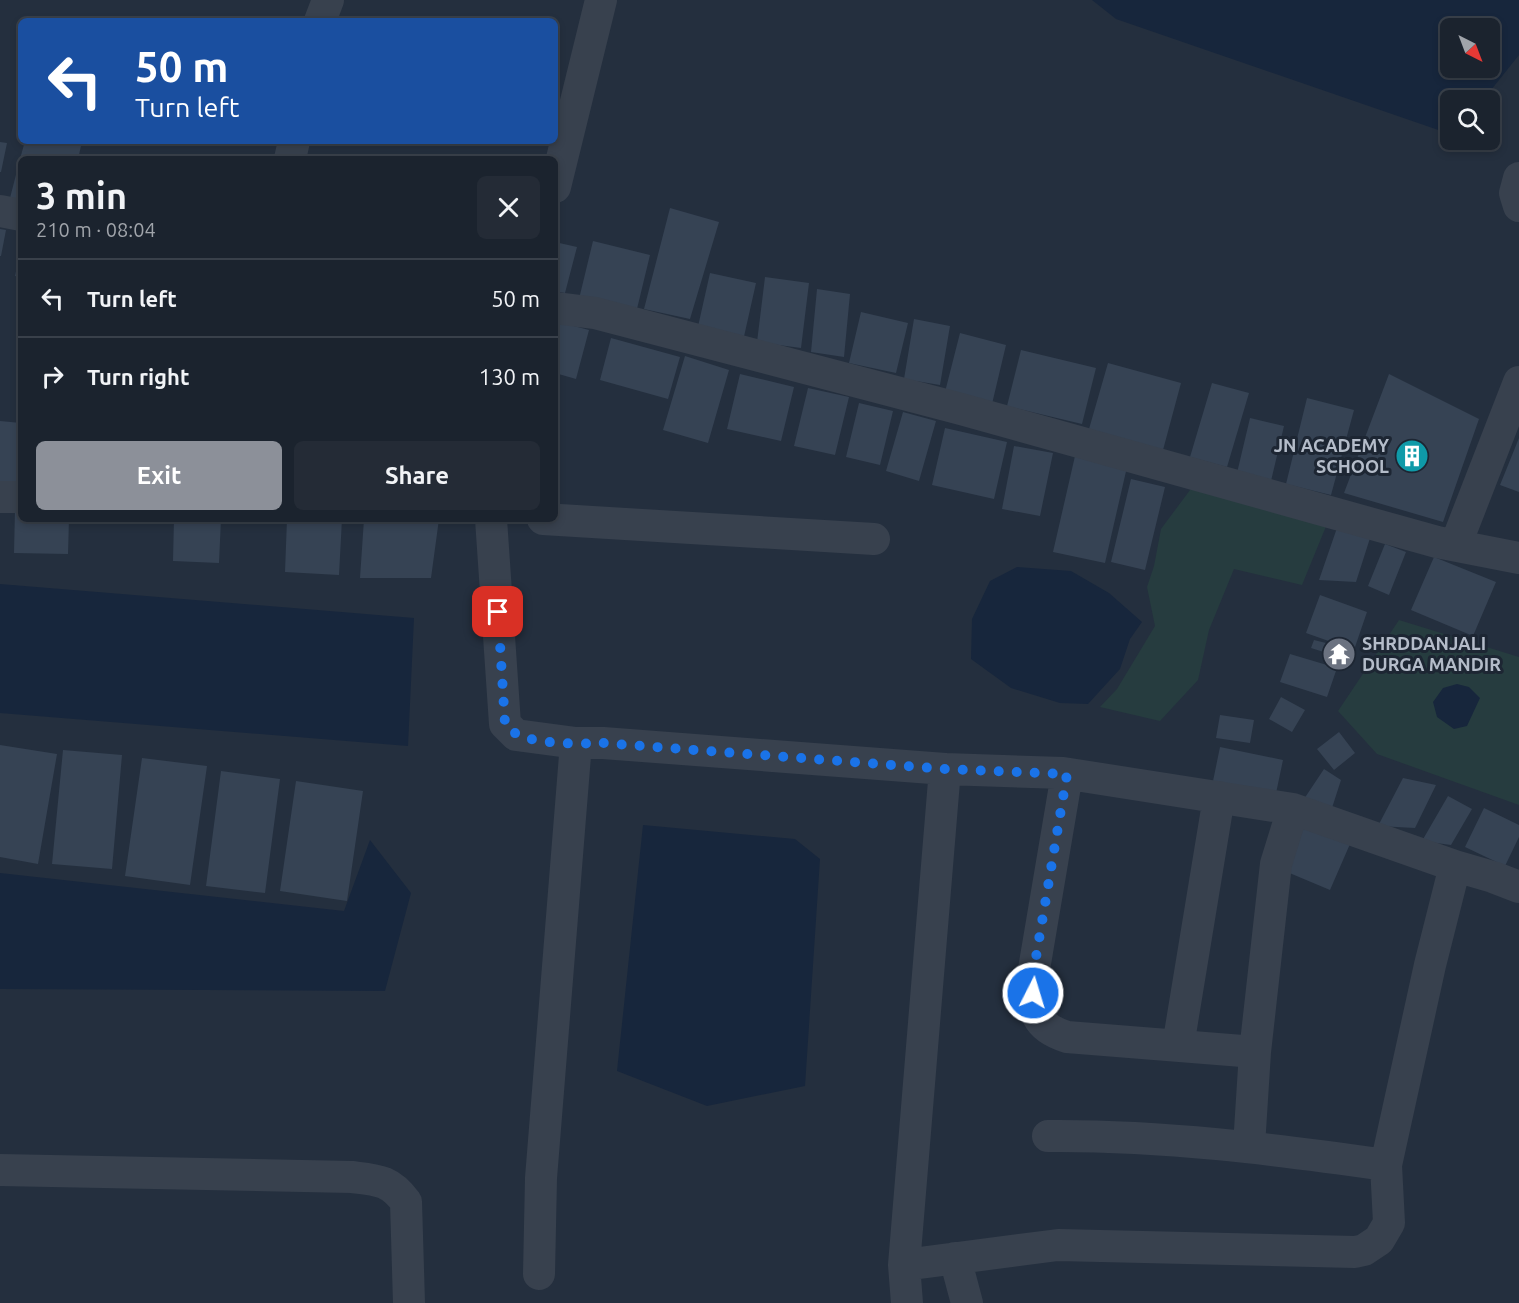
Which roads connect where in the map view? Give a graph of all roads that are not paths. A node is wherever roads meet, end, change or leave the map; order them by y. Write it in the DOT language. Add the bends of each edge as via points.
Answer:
graph roads {
  1 [pos="328,0"];
  2 [pos="601,0"];
  3 [pos="321,18"];
  4 [pos="558,175"];
  5 [pos="1519,178"];
  6 [pos="1519,206"];
  7 [pos="0,211"];
  8 [pos="18,214"];
  9 [pos="558,308"];
  10 [pos="1519,382"];
  11 [pos="0,497"];
  12 [pos="18,498"];
  13 [pos="558,520"];
  14 [pos="491,522"];
  15 [pos="874,538"];
  16 [pos="1456,544"];
  17 [pos="1519,558"];
  18 [pos="576,743"];
  19 [pos="945,769"];
  20 [pos="1067,774"];
  21 [pos="1219,797"];
  22 [pos="1293,809"];
  23 [pos="1455,866"];
  24 [pos="1519,887"];
  25 [pos="1178,1046"];
  26 [pos="1255,1052"];
  27 [pos="1048,1136"];
  28 [pos="1249,1146"];
  29 [pos="1386,1165"];
  30 [pos="0,1170"];
  31 [pos="956,1258"];
  32 [pos="904,1265"];
  33 [pos="539,1274"];
  34 [pos="409,1303"];
  35 [pos="907,1303"];
  36 [pos="967,1303"];
  1 -- 3 [label="street"];
  2 -- 4 [label="street"];
  5 -- 6 [label="street" via="1515,193"];
  7 -- 8 [label="street"];
  9 -- 16 [label="street" via="687,337 1437,542"];
  10 -- 16 [label="street"];
  11 -- 12 [label="street"];
  13 -- 15 [label="street"];
  14 -- 18 [label="street" via="505,724 516,735"];
  16 -- 17 [label="street"];
  18 -- 19 [label="street"];
  18 -- 33 [label="street" via="541,1178"];
  19 -- 20 [label="street"];
  19 -- 32 [label="street"];
  20 -- 21 [label="street"];
  20 -- 25 [label="street" via="1032,981 1038,1019 1052,1033 1067,1037"];
  21 -- 22 [label="street"];
  21 -- 25 [label="street"];
  22 -- 23 [label="street"];
  22 -- 26 [label="street" via="1276,864"];
  23 -- 24 [label="street"];
  23 -- 29 [label="street"];
  25 -- 26 [label="street"];
  26 -- 28 [label="street"];
  27 -- 28 [label="street"];
  28 -- 29 [label="street"];
  29 -- 31 [label="street" via="1389,1223 1379,1240 1355,1252 1058,1245"];
  30 -- 34 [label="street" via="378,1180 396,1188 406,1202"];
  31 -- 32 [label="street"];
  31 -- 36 [label="street"];
  32 -- 35 [label="street"];
}
